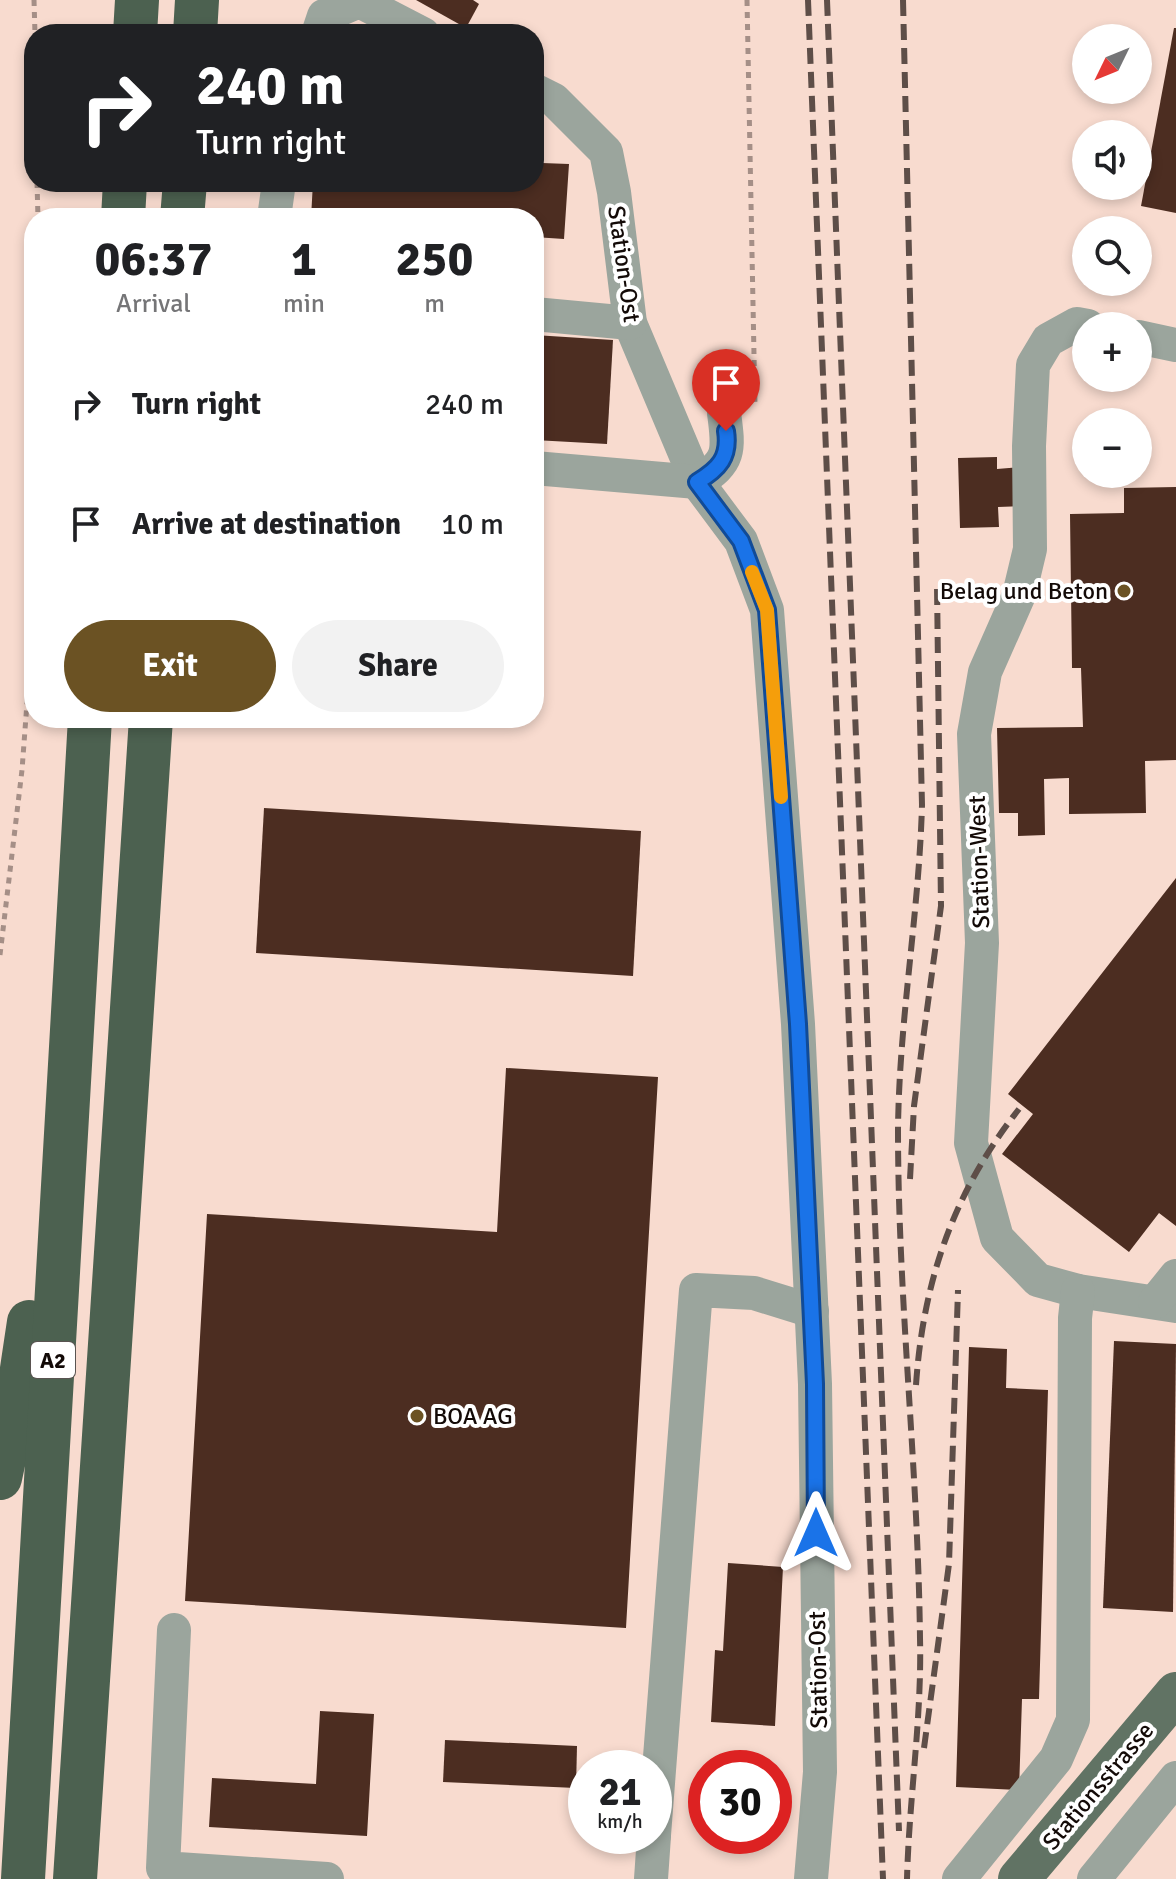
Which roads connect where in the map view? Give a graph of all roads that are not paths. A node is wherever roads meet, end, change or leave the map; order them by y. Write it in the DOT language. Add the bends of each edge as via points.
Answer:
graph roads {
  1 [pos="137,0"];
  2 [pos="197,0"];
  3 [pos="136,24"];
  4 [pos="196,24"];
  5 [pos="321,24"];
  6 [pos="404,24"];
  7 [pos="544,95"];
  8 [pos="544,315"];
  9 [pos="630,323"];
  10 [pos="1072,327"];
  11 [pos="1152,340"];
  12 [pos="1176,345"];
  13 [pos="738,415"];
  14 [pos="544,469"];
  15 [pos="697,482"];
  16 [pos="89,728"];
  17 [pos="150,728"];
  18 [pos="69,1047"];
  19 [pos="1078,1291"];
  20 [pos="1169,1295"];
  21 [pos="812,1311"];
  22 [pos="0,1478"];
  23 [pos="174,1630"];
  24 [pos="1176,1693"];
  25 [pos="661,1750"];
  26 [pos="1176,1778"];
  27 [pos="653,1854"];
  28 [pos="23,1879"];
  29 [pos="75,1879"];
  30 [pos="327,1879"];
  31 [pos="651,1879"];
  32 [pos="811,1879"];
  33 [pos="959,1879"];
  34 [pos="1019,1879"];
  35 [pos="1094,1879"];
  1 -- 3 [label="highway"];
  2 -- 4 [label="highway"];
  5 -- 6 [label="street" via="324,16 359,1"];
  7 -- 9 [label="street, Station-Ost" via="606,152"];
  8 -- 9 [label="street"];
  9 -- 15 [label="street, Station-Ost"];
  10 -- 19 [label="street, Station-West" via="1048,340 1033,365 1030,549 1019,595 985,672 974,734 982,943 971,1119 976,1169 997,1238 1038,1280"];
  11 -- 12 [label="street"];
  13 -- 15 [label="street" via="717,470"];
  14 -- 15 [label="street"];
  15 -- 21 [label="street, Station-Ost" via="741,541 767,610 798,1024"];
  16 -- 18 [label="highway, A2"];
  17 -- 29 [label="highway, A2"];
  18 -- 22 [label="highway" via="47,1163 19,1389"];
  18 -- 28 [label="highway, A2"];
  19 -- 20 [label="street, Station-West"];
  19 -- 33 [label="street" via="1073,1720 1056,1759"];
  21 -- 25 [label="street" via="754,1293 696,1290"];
  21 -- 32 [label="street, Station-Ost" via="820,1772"];
  23 -- 30 [label="street" via="163,1868"];
  24 -- 34 [label="main road, Stationsstrasse"];
  26 -- 35 [label="street"];
  27 -- 31 [label="street"];
}
